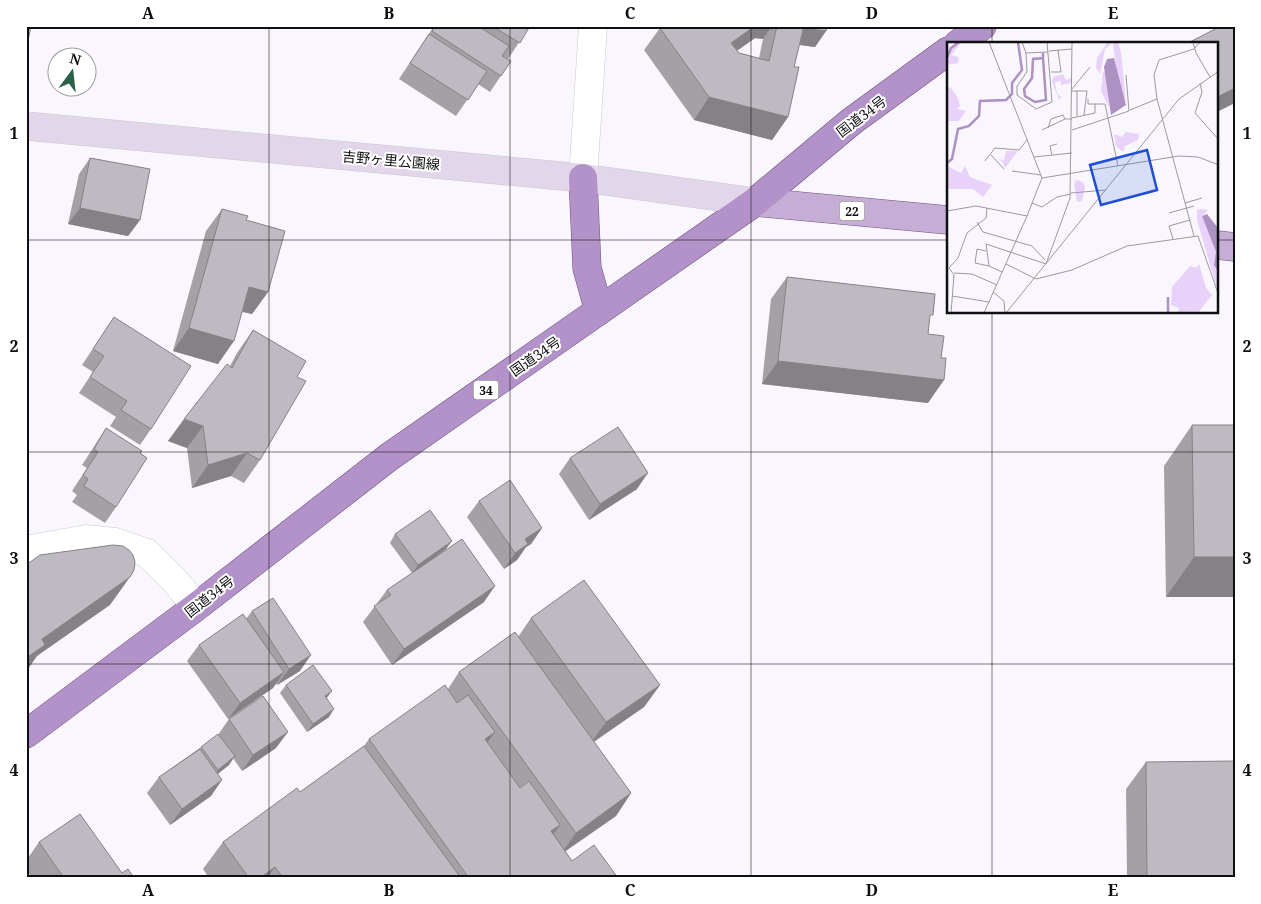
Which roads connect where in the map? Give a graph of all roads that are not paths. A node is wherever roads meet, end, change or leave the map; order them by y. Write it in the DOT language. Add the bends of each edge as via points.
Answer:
graph roads {
  1 [pos="593,26"];
  2 [pos="982,26"];
  3 [pos="961,42"];
  4 [pos="947,52"];
  5 [pos="26,126"];
  6 [pos="583,178"];
  7 [pos="755,202"];
  8 [pos="947,220"];
  9 [pos="1218,245"];
  10 [pos="1235,246"];
  11 [pos="599,311"];
  12 [pos="26,550"];
  13 [pos="196,607"];
  14 [pos="26,734"];
  1 -- 6 [label="street"];
  2 -- 3 [label="highway"];
  4 -- 7 [label="highway, 国道34号 / 34" via="852,121"];
  5 -- 6 [label="main road, 吉野ヶ里公園線"];
  6 -- 7 [label="main road, 吉野ヶ里公園線"];
  6 -- 11 [label="highway" via="587,268"];
  7 -- 8 [label="main road, 22"];
  7 -- 11 [label="highway, 国道34号 / 34"];
  9 -- 10 [label="main road"];
  11 -- 13 [label="highway, 国道34号 / 34" via="389,457"];
  12 -- 13 [label="street" via="86,539 115,542 147,553"];
  13 -- 14 [label="highway, 国道34号 / 34"];
}
